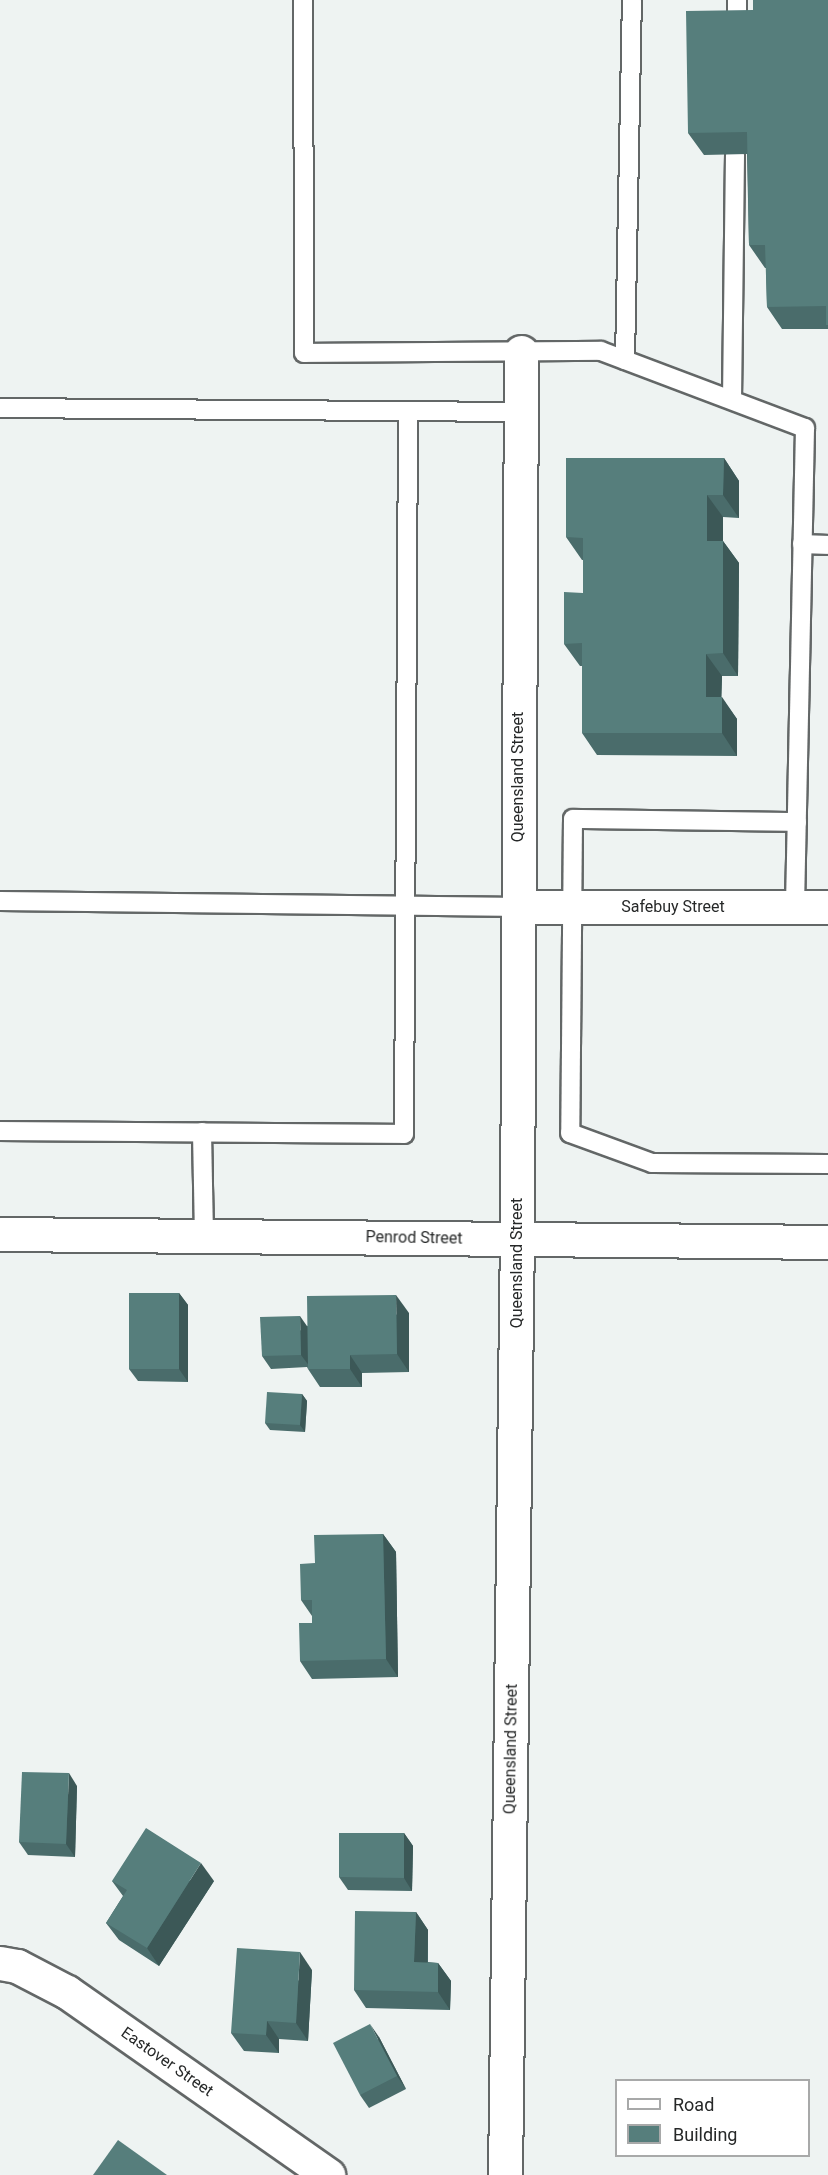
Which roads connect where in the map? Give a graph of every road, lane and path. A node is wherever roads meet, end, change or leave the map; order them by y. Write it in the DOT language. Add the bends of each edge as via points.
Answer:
graph roads {
  1 [pos="303,0"];
  2 [pos="632,0"];
  3 [pos="737,0"];
  4 [pos="737,33"];
  5 [pos="735,155"];
  6 [pos="521,352"];
  7 [pos="626,360"];
  8 [pos="732,400"];
  9 [pos="0,408"];
  10 [pos="520,412"];
  11 [pos="408,413"];
  12 [pos="802,544"];
  13 [pos="828,545"];
  14 [pos="797,822"];
  15 [pos="0,901"];
  16 [pos="404,906"];
  17 [pos="517,907"];
  18 [pos="795,907"];
  19 [pos="828,907"];
  20 [pos="573,908"];
  21 [pos="0,1131"];
  22 [pos="202,1132"];
  23 [pos="828,1164"];
  24 [pos="0,1234"];
  25 [pos="204,1236"];
  26 [pos="518,1239"];
  27 [pos="828,1242"];
  28 [pos="0,1963"];
  29 [pos="328,2175"];
  30 [pos="505,2175"];
  1 -- 6 [label="lane" via="304,353"];
  2 -- 7 [label="lane"];
  3 -- 4 [label="lane"];
  5 -- 8 [label="lane"];
  6 -- 7 [label="lane" via="601,351"];
  6 -- 10 [label="street, Queensland Street"];
  7 -- 8 [label="lane"];
  8 -- 12 [label="lane" via="805,428"];
  9 -- 11 [label="lane"];
  10 -- 11 [label="lane"];
  10 -- 17 [label="street, Queensland Street"];
  11 -- 16 [label="lane"];
  12 -- 13 [label="lane"];
  12 -- 14 [label="lane"];
  14 -- 18 [label="lane"];
  14 -- 20 [label="lane" via="573,819"];
  15 -- 16 [label="lane"];
  16 -- 17 [label="lane"];
  16 -- 22 [label="lane" via="404,1134"];
  17 -- 20 [label="street, Safebuy Street"];
  17 -- 26 [label="street, Queensland Street"];
  18 -- 19 [label="street, Safebuy Street"];
  18 -- 20 [label="street, Safebuy Street"];
  20 -- 23 [label="lane" via="570,1133 652,1163"];
  21 -- 22 [label="lane"];
  22 -- 25 [label="lane"];
  24 -- 25 [label="street, Penrod Street"];
  25 -- 26 [label="street, Penrod Street"];
  26 -- 27 [label="street, Penrod Street"];
  26 -- 30 [label="street, Queensland Street"];
  28 -- 29 [label="street, Eastover Street" via="17,1966 67,1992"];
}
